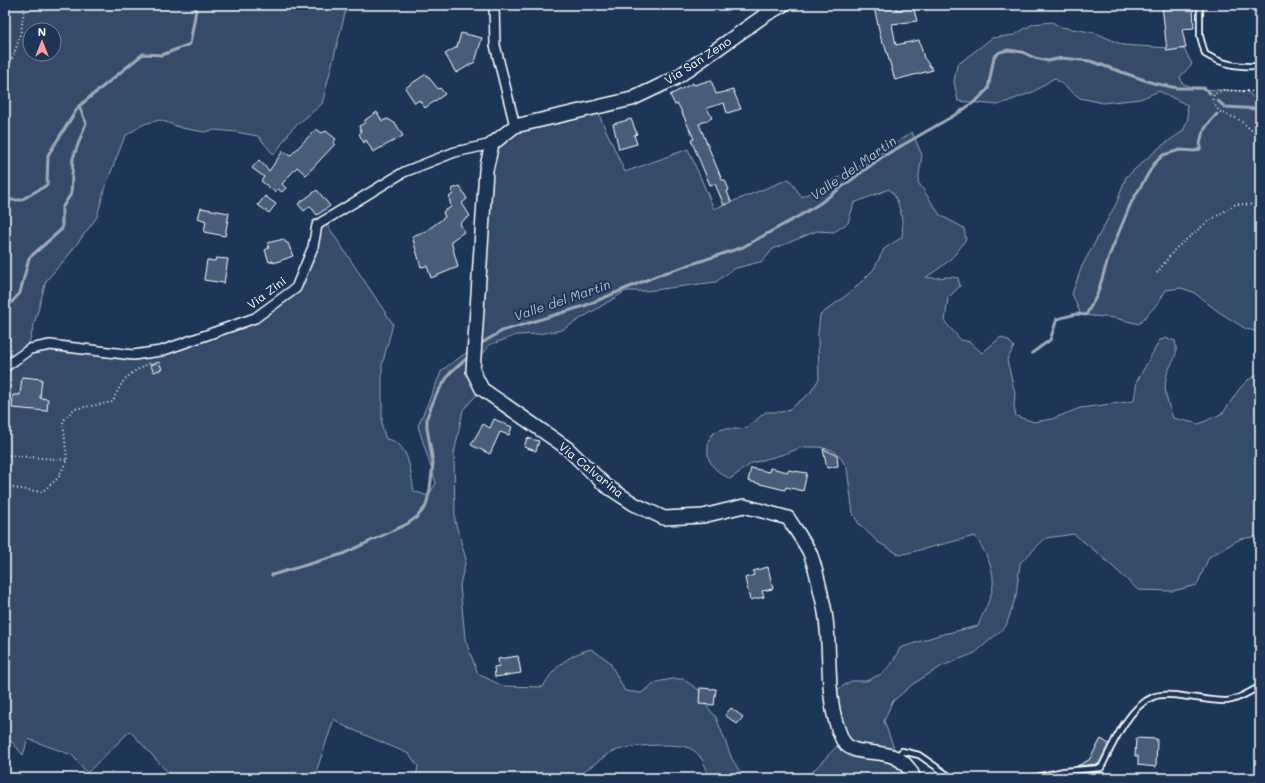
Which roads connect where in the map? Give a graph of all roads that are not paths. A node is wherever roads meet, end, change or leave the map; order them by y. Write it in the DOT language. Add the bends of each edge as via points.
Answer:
graph roads {
  1 [pos="494,5"];
  2 [pos="783,5"];
  3 [pos="1200,5"];
  4 [pos="1256,5"];
  5 [pos="1260,20"];
  6 [pos="1260,66"];
  7 [pos="515,126"];
  8 [pos="492,144"];
  9 [pos="5,368"];
  10 [pos="1260,686"];
  11 [pos="897,757"];
  12 [pos="914,778"];
  13 [pos="952,778"];
  14 [pos="1032,778"];
  1 -- 7 [label="street" via="496,45"];
  2 -- 7 [label="street, Via San Zeno" via="676,78 632,99"];
  3 -- 6 [label="lane" via="1200,36 1205,54 1220,63 1242,67"];
  4 -- 5 [label="lane"];
  7 -- 8 [label="street"];
  8 -- 9 [label="street, Via Zini" via="455,152 404,172 317,224 313,247 296,288 255,318 161,351 133,356 50,345 30,349"];
  8 -- 11 [label="street, Via Calvarina" via="486,170 473,348 473,371 482,389 567,448 606,485 634,504 664,518 703,516 744,506 788,518 809,553 824,608 834,715 842,741 856,750"];
  10 -- 14 [label="lane" via="1227,701 1164,695 1153,697 1141,705 1122,728 1101,768 1064,771"];
  11 -- 12 [label="street" via="905,762"];
  11 -- 13 [label="lane" via="902,751 920,755"];
}
